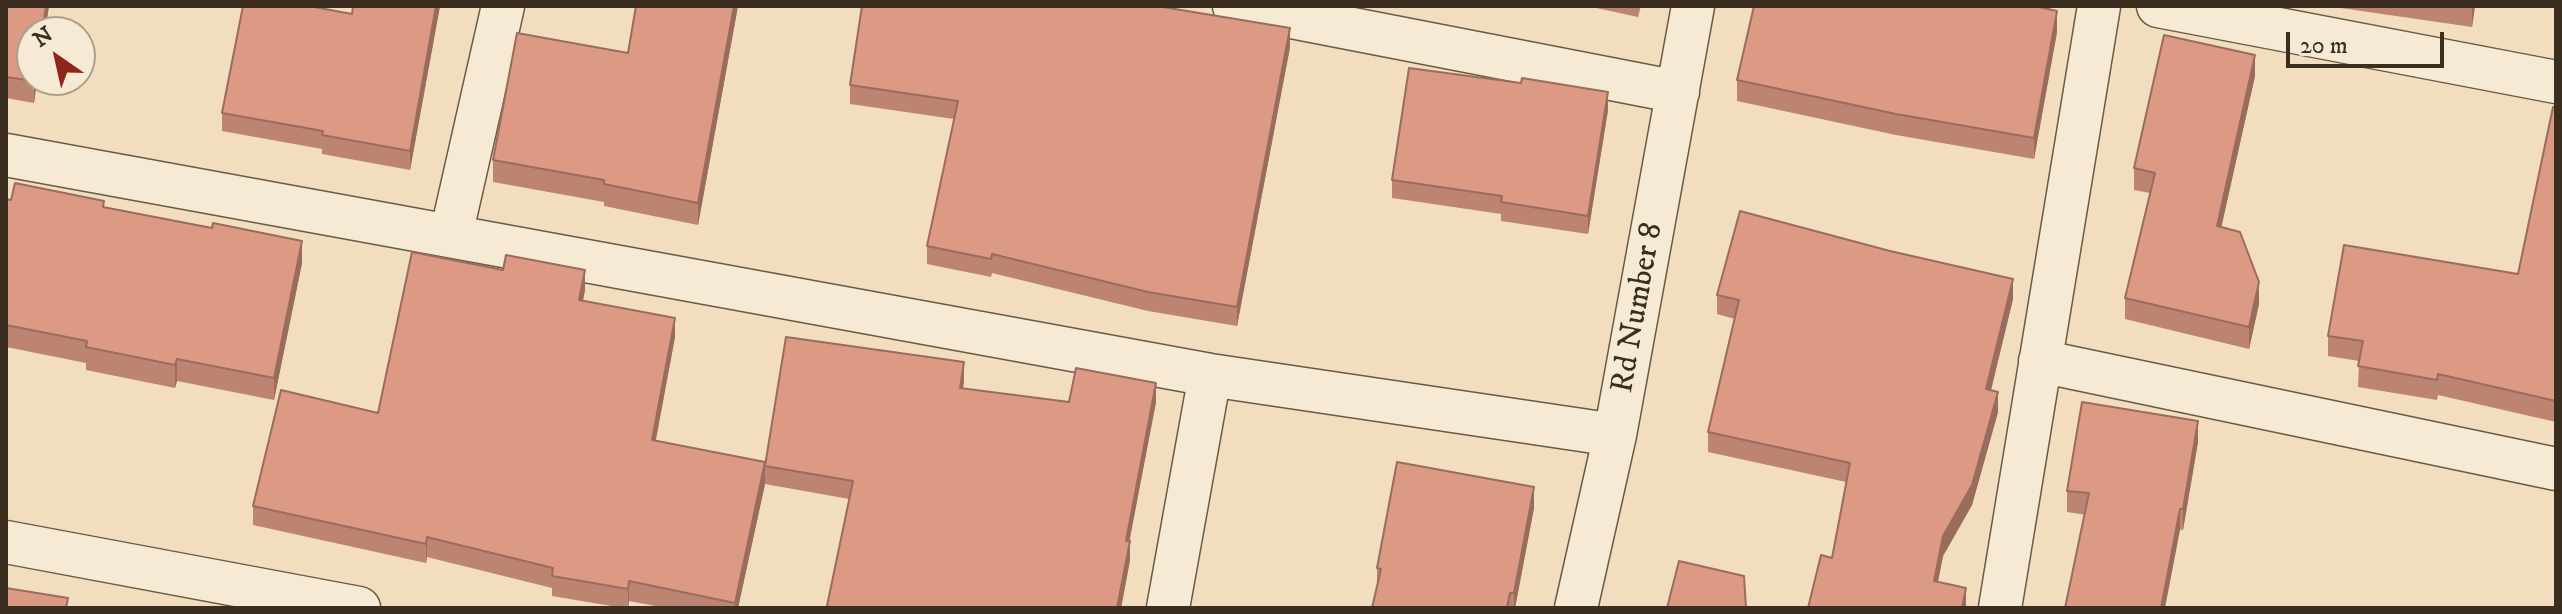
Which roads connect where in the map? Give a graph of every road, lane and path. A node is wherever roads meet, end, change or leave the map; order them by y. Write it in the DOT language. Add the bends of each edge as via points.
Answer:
graph roads {
  1 [pos="503,6"];
  2 [pos="1234,6"];
  3 [pos="1693,6"];
  4 [pos="2099,6"];
  5 [pos="2158,6"];
  6 [pos="2556,82"];
  7 [pos="1678,92"];
  8 [pos="6,155"];
  9 [pos="451,235"];
  10 [pos="2040,361"];
  11 [pos="1210,375"];
  12 [pos="1615,435"];
  13 [pos="2556,469"];
  14 [pos="6,542"];
  15 [pos="301,603"];
  16 [pos="359,608"];
  17 [pos="1168,608"];
  18 [pos="1576,608"];
  19 [pos="2000,608"];
  1 -- 9 [label="street"];
  2 -- 7 [label="street"];
  3 -- 7 [label="street, Rd Number 8"];
  4 -- 10 [label="street"];
  5 -- 6 [label="street"];
  7 -- 12 [label="street, Rd Number 8"];
  8 -- 9 [label="street"];
  9 -- 11 [label="street"];
  10 -- 13 [label="street"];
  10 -- 19 [label="street"];
  11 -- 12 [label="street"];
  11 -- 17 [label="street"];
  12 -- 18 [label="street, Rd Number 8"];
  14 -- 15 [label="street"];
  15 -- 16 [label="street"];
}
